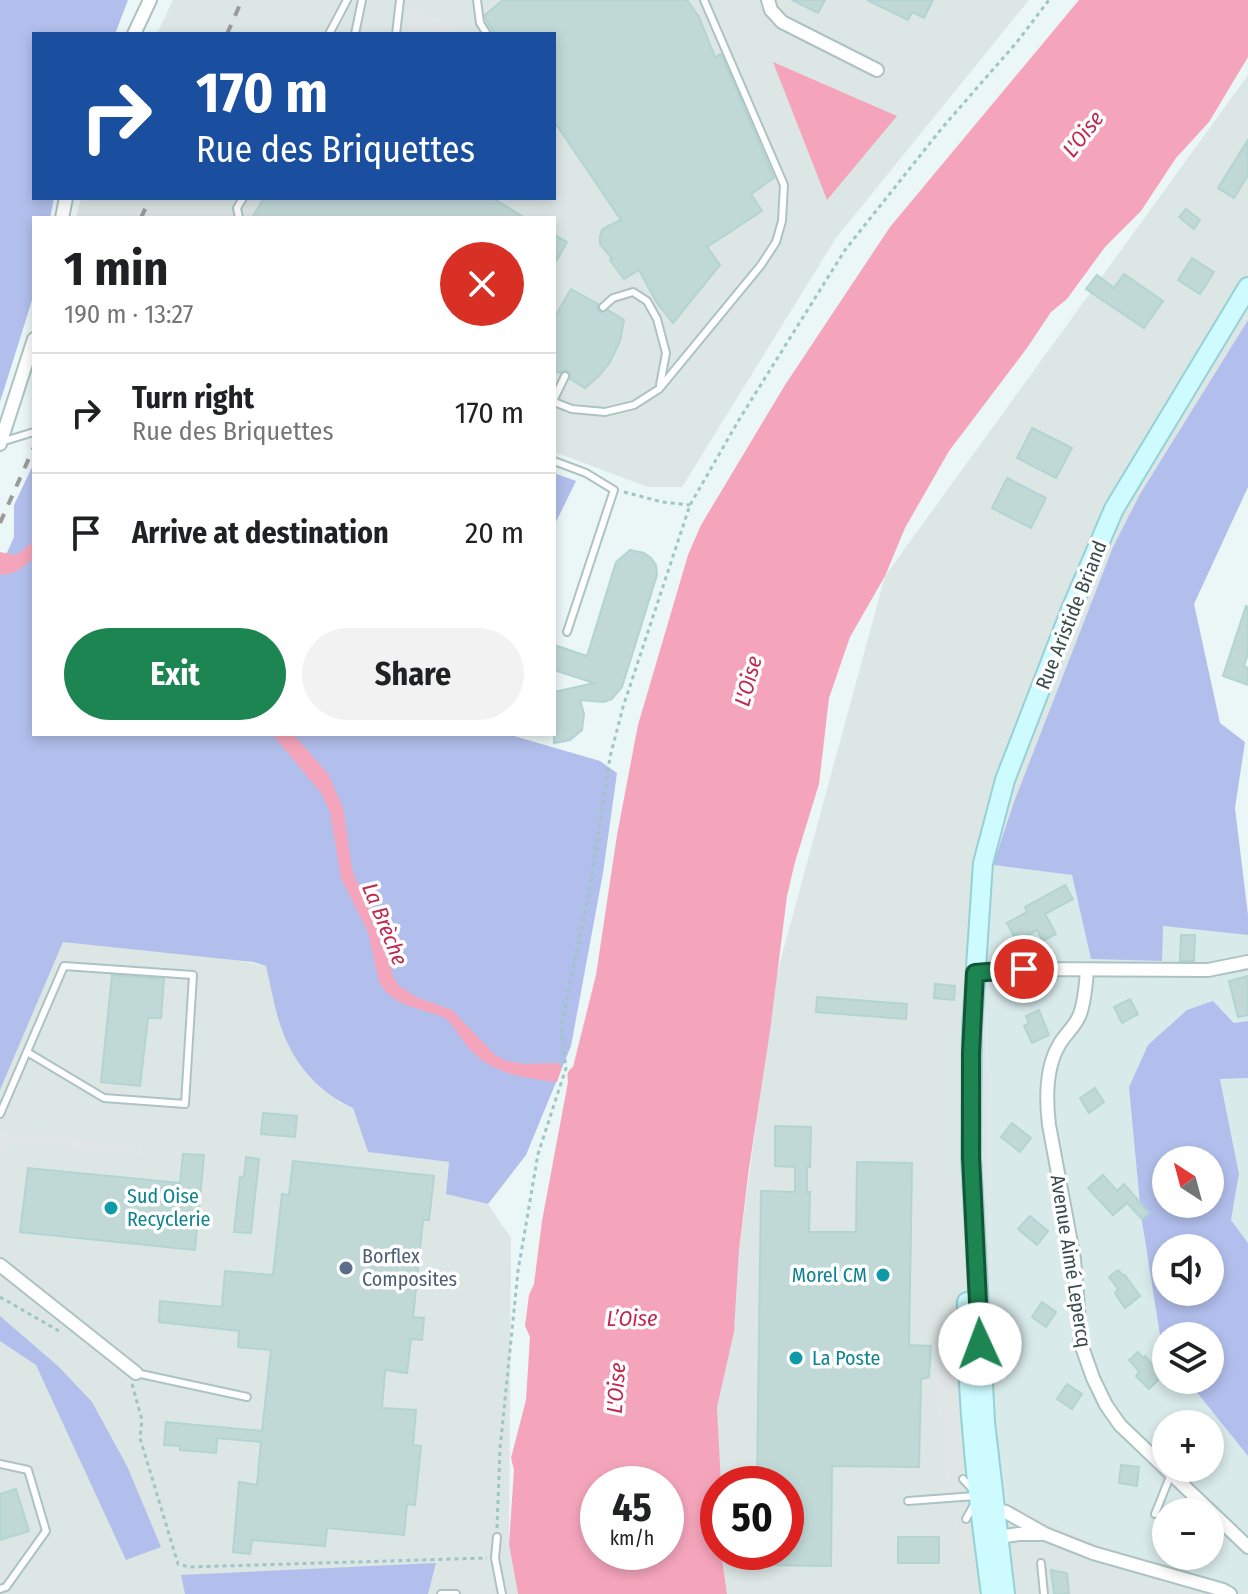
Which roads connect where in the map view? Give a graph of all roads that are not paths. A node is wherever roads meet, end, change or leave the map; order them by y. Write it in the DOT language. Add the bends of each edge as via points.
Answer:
graph roads {
  1 [pos="150,0"];
  2 [pos="347,0"];
  3 [pos="362,0"];
  4 [pos="400,0"];
  5 [pos="477,0"];
  6 [pos="704,0"];
  7 [pos="768,0"];
  8 [pos="135,32"];
  9 [pos="330,32"];
  10 [pos="355,32"];
  11 [pos="396,32"];
  12 [pos="486,32"];
  13 [pos="877,70"];
  14 [pos="1248,287"];
  15 [pos="603,307"];
  16 [pos="32,345"];
  17 [pos="565,376"];
  18 [pos="659,389"];
  19 [pos="556,396"];
  20 [pos="556,401"];
  21 [pos="32,433"];
  22 [pos="0,443"];
  23 [pos="556,462"];
  24 [pos="567,632"];
  25 [pos="1248,962"];
  26 [pos="1087,970"];
  27 [pos="975,973"];
  28 [pos="27,1052"];
  29 [pos="0,1114"];
  30 [pos="0,1265"];
  31 [pos="134,1372"];
  32 [pos="247,1397"];
  33 [pos="1152,1456"];
  34 [pos="0,1464"];
  35 [pos="963,1479"];
  36 [pos="1179,1482"];
  37 [pos="908,1501"];
  38 [pos="985,1509"];
  39 [pos="1045,1534"];
  40 [pos="497,1537"];
  41 [pos="998,1537"];
  42 [pos="1248,1547"];
  43 [pos="1041,1563"];
  44 [pos="0,1589"];
  45 [pos="441,1594"];
  46 [pos="456,1594"];
  47 [pos="502,1594"];
  48 [pos="991,1594"];
  49 [pos="1005,1594"];
  50 [pos="1044,1594"];
  51 [pos="1230,1594"];
  1 -- 8 [label="street"];
  2 -- 9 [label="lane"];
  3 -- 10 [label="lane"];
  4 -- 11 [label="lane"];
  5 -- 12 [label="lane"];
  6 -- 18 [label="lane" via="784,185 782,221 761,265"];
  7 -- 13 [label="street" via="782,22"];
  14 -- 27 [label="main road, Rue Aristide Briand" via="1114,509 1072,607 1005,780 986,849"];
  15 -- 18 [label="lane" via="633,292 647,301 666,353"];
  16 -- 22 [label="street"];
  17 -- 19 [label="lane"];
  18 -- 20 [label="lane" via="634,405 605,412 572,409"];
  21 -- 22 [label="lane"];
  23 -- 24 [label="lane" via="614,490"];
  25 -- 26 [label="street" via="1208,970"];
  26 -- 27 [label="street"];
  26 -- 33 [label="street, Avenue Aimé Lepercq" via="1082,1010 1054,1054 1047,1094 1049,1125 1074,1259 1084,1355 1113,1415"];
  27 -- 38 [label="main road, Rue Aristide Briand" via="971,1157"];
  28 -- 28 [label="lane" via="64,966 193,975 185,1104 104,1098"];
  28 -- 29 [label="lane"];
  30 -- 31 [label="street"];
  31 -- 32 [label="lane"];
  34 -- 44 [label="lane" via="28,1470 46,1531"];
  35 -- 38 [label="lane"];
  36 -- 42 [label="street, Avenue Aimé Lepercq"];
  37 -- 38 [label="lane"];
  38 -- 39 [label="street"];
  38 -- 41 [label="main road, Rue Aristide Briand"];
  39 -- 41 [label="street"];
  39 -- 51 [label="street"];
  40 -- 47 [label="lane"];
  41 -- 48 [label="main road"];
  41 -- 49 [label="main road"];
  43 -- 50 [label="lane"];
  45 -- 46 [label="lane"];
}
